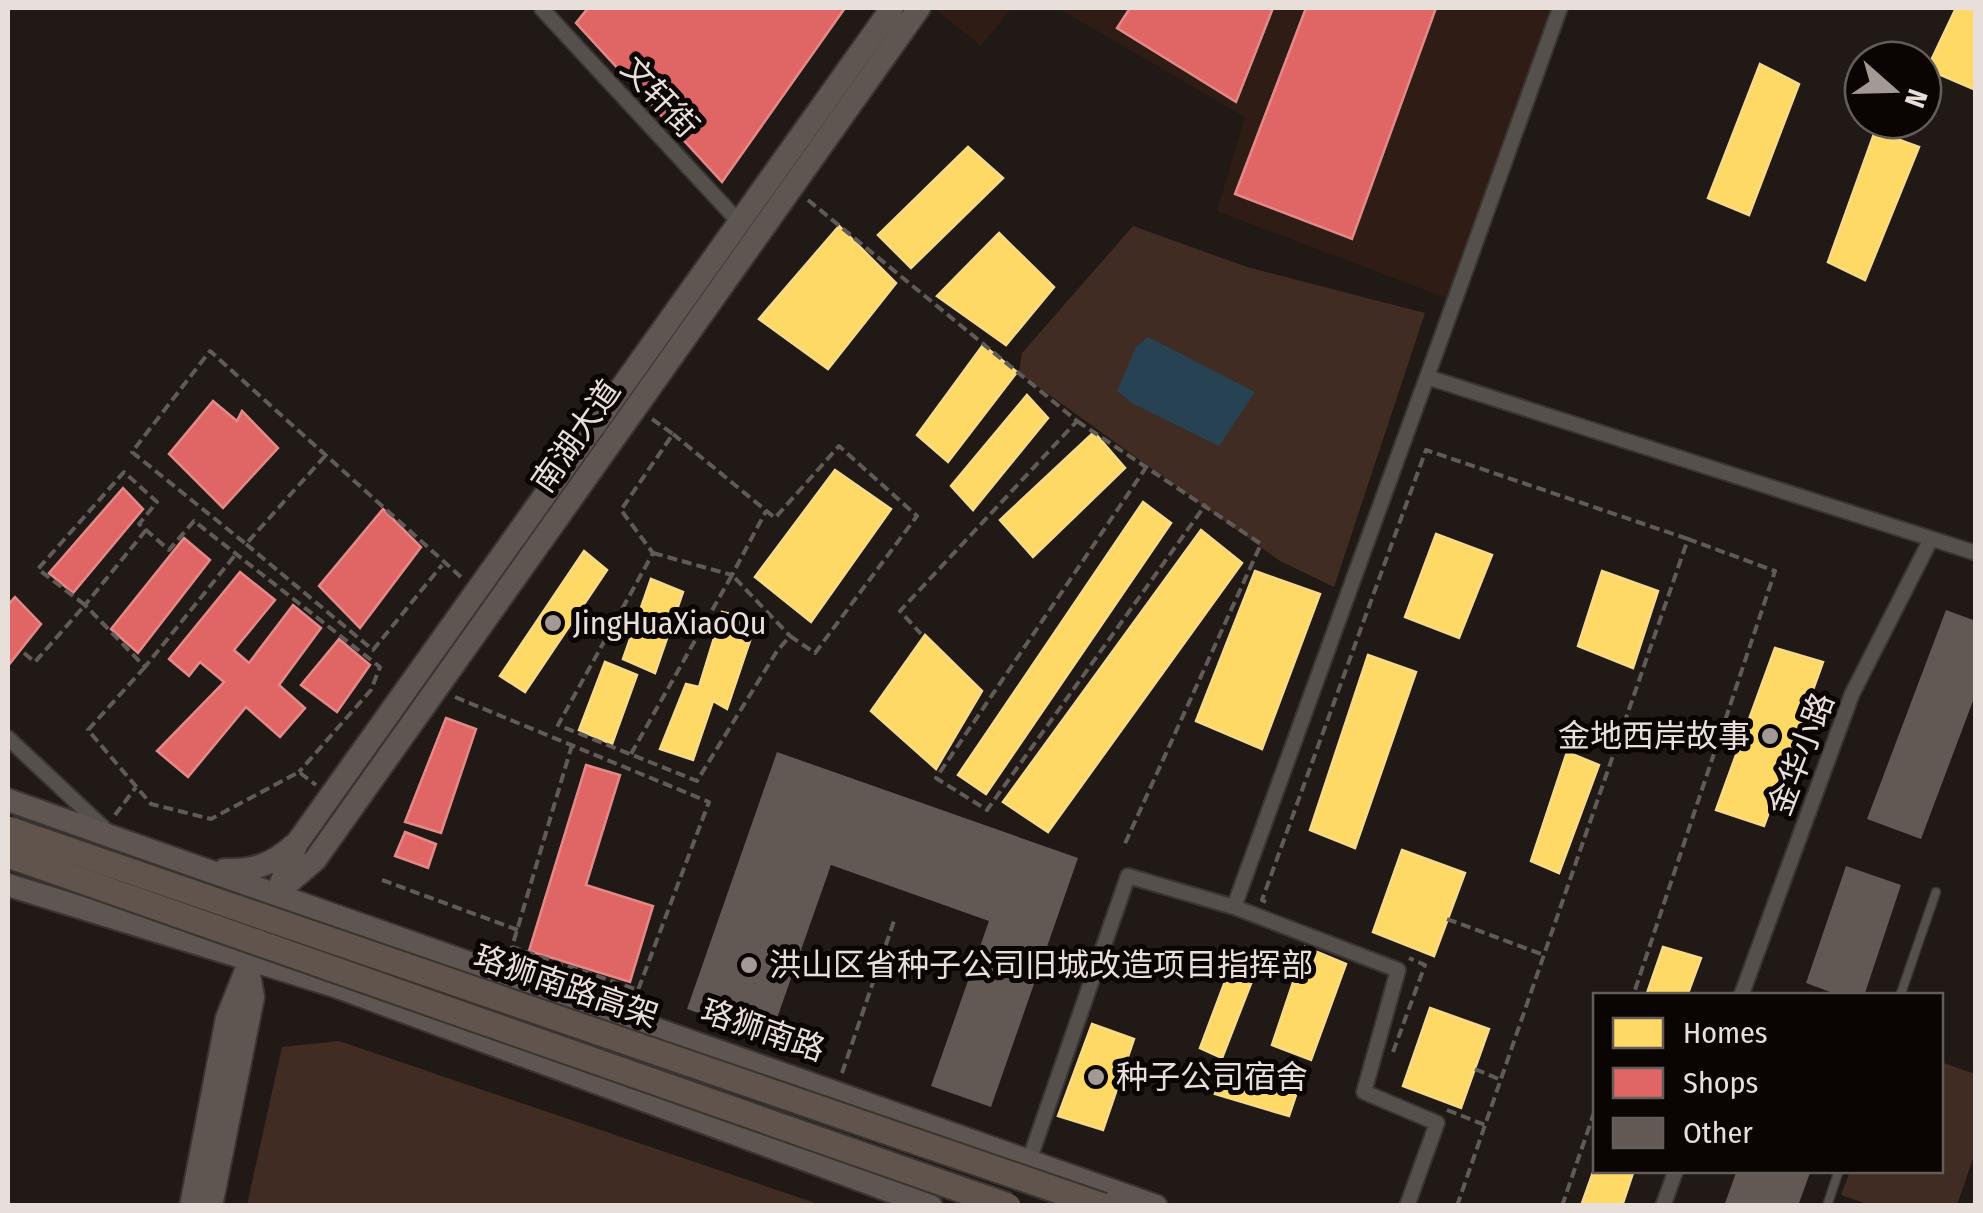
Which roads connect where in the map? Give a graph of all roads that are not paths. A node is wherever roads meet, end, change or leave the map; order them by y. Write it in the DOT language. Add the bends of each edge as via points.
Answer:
graph roads {
  1 [pos="892,8"];
  2 [pos="919,8"];
  3 [pos="1560,8"];
  4 [pos="542,10"];
  5 [pos="738,222"];
  6 [pos="1427,376"];
  7 [pos="1931,539"];
  8 [pos="1976,553"];
  9 [pos="8,738"];
  10 [pos="8,800"];
  11 [pos="8,829"];
  12 [pos="110,833"];
  13 [pos="296,843"];
  14 [pos="8,855"];
  15 [pos="316,860"];
  16 [pos="208,870"];
  17 [pos="8,885"];
  18 [pos="1936,892"];
  19 [pos="277,893"];
  20 [pos="1234,907"];
  21 [pos="332,913"];
  22 [pos="246,960"];
  23 [pos="335,986"];
  24 [pos="1742,993"];
  25 [pos="1901,993"];
  26 [pos="253,997"];
  27 [pos="1030,1158"];
  28 [pos="1675,1173"];
  29 [pos="1838,1173"];
  30 [pos="191,1206"];
  31 [pos="211,1206"];
  32 [pos="932,1206"];
  33 [pos="1008,1206"];
  34 [pos="1103,1206"];
  35 [pos="1156,1206"];
  36 [pos="1406,1206"];
  37 [pos="1663,1206"];
  38 [pos="1827,1206"];
  1 -- 5 [label="main road, 南湖大道"];
  2 -- 15 [label="main road, 南湖大道"];
  3 -- 6 [label="street"];
  4 -- 5 [label="street, 文轩街"];
  5 -- 13 [label="main road, 南湖大道"];
  6 -- 7 [label="street"];
  6 -- 20 [label="street"];
  7 -- 8 [label="street"];
  7 -- 24 [label="street, 金华小路" via="1852,694"];
  9 -- 12 [label="street"];
  10 -- 12 [label="main road, 珞狮南路"];
  11 -- 34 [label="highway, 珞狮南路高架, bridge"];
  12 -- 16 [label="main road, 珞狮南路"];
  13 -- 16 [label="main road" via="250,871"];
  13 -- 19 [label="main road, 南湖大道"];
  14 -- 33 [label="highway, 珞狮南路高架, bridge"];
  15 -- 19 [label="main road, 南湖大道"];
  15 -- 21 [label="main road" via="310,892"];
  16 -- 19 [label="main road, 珞狮南路"];
  17 -- 22 [label="main road"];
  18 -- 25 [label="lane"];
  19 -- 21 [label="main road, 珞狮南路"];
  19 -- 22 [label="main road, 南湖大道"];
  20 -- 27 [label="street" via="1128,876"];
  20 -- 36 [label="street" via="1398,970 1364,1092 1437,1122"];
  21 -- 27 [label="main road, 珞狮南路"];
  22 -- 23 [label="main road"];
  22 -- 26 [label="main road"];
  22 -- 30 [label="main road, 南湖大道" via="227,1018"];
  23 -- 26 [label="main road" via="283,984"];
  23 -- 32 [label="main road"];
  26 -- 31 [label="main road"];
  27 -- 35 [label="main road, 珞狮南路"];
  28 -- 37 [label="street"];
  29 -- 38 [label="lane"];
}
